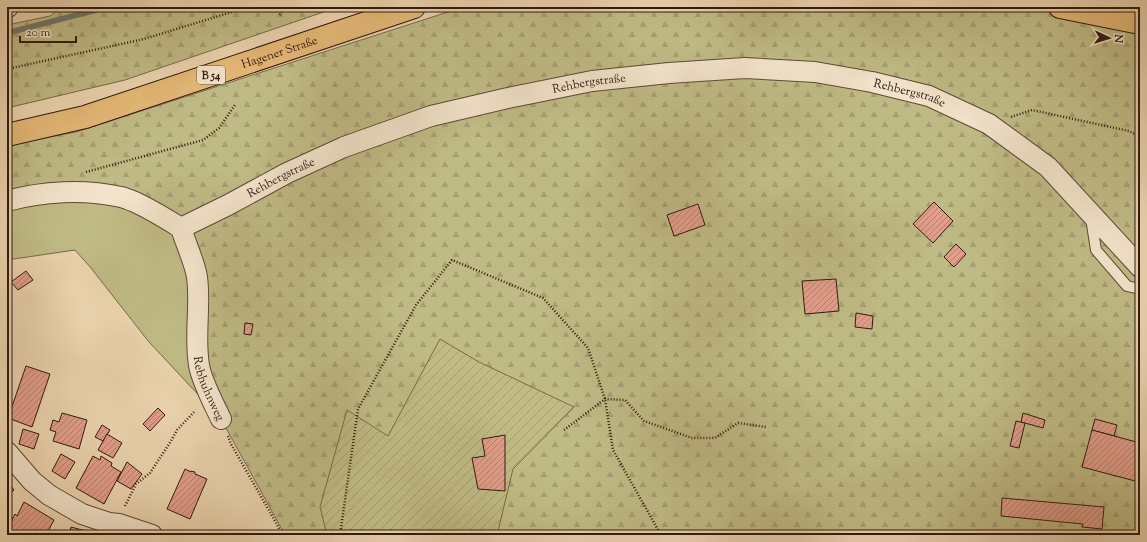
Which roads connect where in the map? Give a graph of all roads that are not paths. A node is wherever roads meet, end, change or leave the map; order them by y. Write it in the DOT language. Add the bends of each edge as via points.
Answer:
graph roads {
  1 [pos="414,7"];
  2 [pos="1060,7"];
  3 [pos="1140,23"];
  4 [pos="7,135"];
  5 [pos="7,201"];
  6 [pos="1091,214"];
  7 [pos="180,228"];
  8 [pos="1140,267"];
  9 [pos="1140,289"];
  10 [pos="221,419"];
  11 [pos="7,452"];
  12 [pos="152,535"];
  1 -- 4 [label="main road, Hagener Straße / B 54" via="85,117"];
  2 -- 3 [label="main road"];
  5 -- 7 [label="street" via="55,193 80,192 122,197 158,213"];
  6 -- 7 [label="street, Rehbergstraße" via="1048,167 990,124 929,96 815,72 745,68 592,81 431,116 344,147"];
  6 -- 8 [label="street, Rehbergstraße"];
  6 -- 9 [label="lane" via="1096,250 1127,286"];
  7 -- 10 [label="street, Rebhuhnweg" via="196,275 198,289 196,340 199,367"];
  11 -- 12 [label="street" via="32,481 49,495 82,514"];
}
